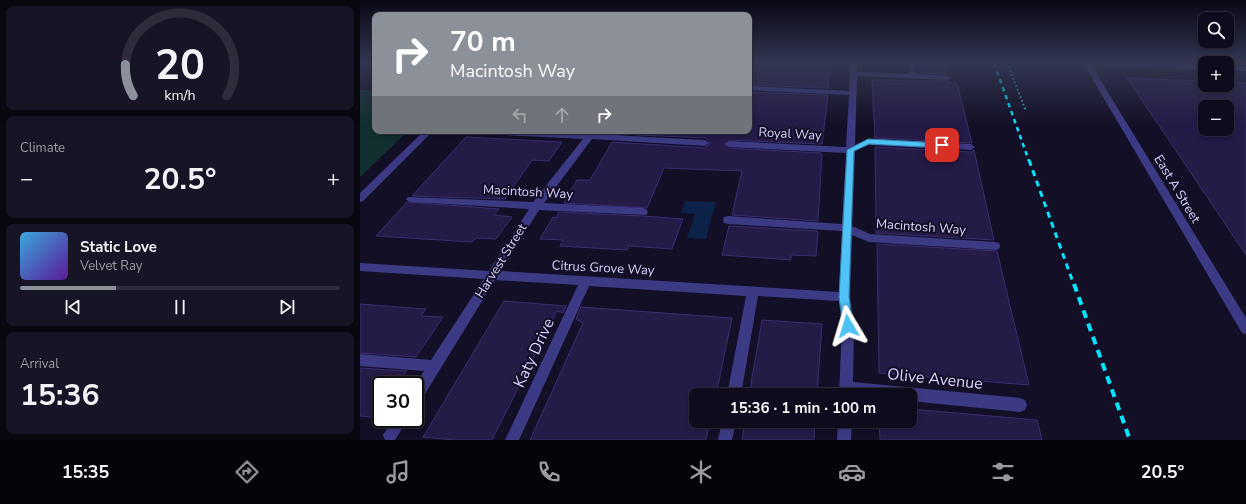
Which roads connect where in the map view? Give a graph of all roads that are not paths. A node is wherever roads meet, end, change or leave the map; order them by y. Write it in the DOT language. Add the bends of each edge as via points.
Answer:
graph roads {
  1 [pos="853,84"];
  2 [pos="1098,84"];
  3 [pos="752,88"];
  4 [pos="853,93"];
  5 [pos="426,134"];
  6 [pos="592,134"];
  7 [pos="705,142"];
  8 [pos="729,144"];
  9 [pos="971,147"];
  10 [pos="850,150"];
  11 [pos="360,199"];
  12 [pos="411,199"];
  13 [pos="536,206"];
  14 [pos="643,212"];
  15 [pos="728,220"];
  16 [pos="847,228"];
  17 [pos="994,246"];
  18 [pos="360,267"];
  19 [pos="491,276"];
  20 [pos="586,281"];
  21 [pos="753,291"];
  22 [pos="844,297"];
  23 [pos="1246,329"];
  24 [pos="360,360"];
  25 [pos="434,366"];
  26 [pos="424,382"];
  27 [pos="735,388"];
  28 [pos="846,388"];
  29 [pos="917,397"];
  30 [pos="1020,405"];
  31 [pos="395,428"];
  32 [pos="728,428"];
  33 [pos="845,428"];
  34 [pos="390,435"];
  35 [pos="512,440"];
  36 [pos="725,440"];
  37 [pos="844,440"];
  1 -- 4 [label="street"];
  2 -- 23 [label="street, East A Street"];
  3 -- 4 [label="street"];
  4 -- 10 [label="street"];
  5 -- 11 [label="street"];
  6 -- 7 [label="street"];
  6 -- 13 [label="street, Harvest Street"];
  8 -- 10 [label="street, Royal Way"];
  9 -- 10 [label="street" via="868,142"];
  10 -- 16 [label="street"];
  12 -- 13 [label="street, Macintosh Way"];
  13 -- 14 [label="street, Macintosh Way"];
  13 -- 19 [label="street, Harvest Street"];
  15 -- 16 [label="street, Macintosh Way"];
  16 -- 17 [label="street, Macintosh Way" via="870,238"];
  16 -- 22 [label="street"];
  18 -- 19 [label="street, Citrus Grove Way"];
  19 -- 20 [label="street, Citrus Grove Way"];
  19 -- 25 [label="street, Harvest Street"];
  20 -- 21 [label="street, Citrus Grove Way"];
  20 -- 35 [label="street, Katy Drive"];
  21 -- 22 [label="street, Citrus Grove Way"];
  21 -- 27 [label="street"];
  22 -- 28 [label="street" via="848,326"];
  24 -- 25 [label="street"];
  25 -- 26 [label="street, Harvest Street"];
  29 -- 30 [label="street, Olive Avenue"];
  31 -- 34 [label="street"];
  32 -- 36 [label="street"];
  33 -- 37 [label="street"];
}
